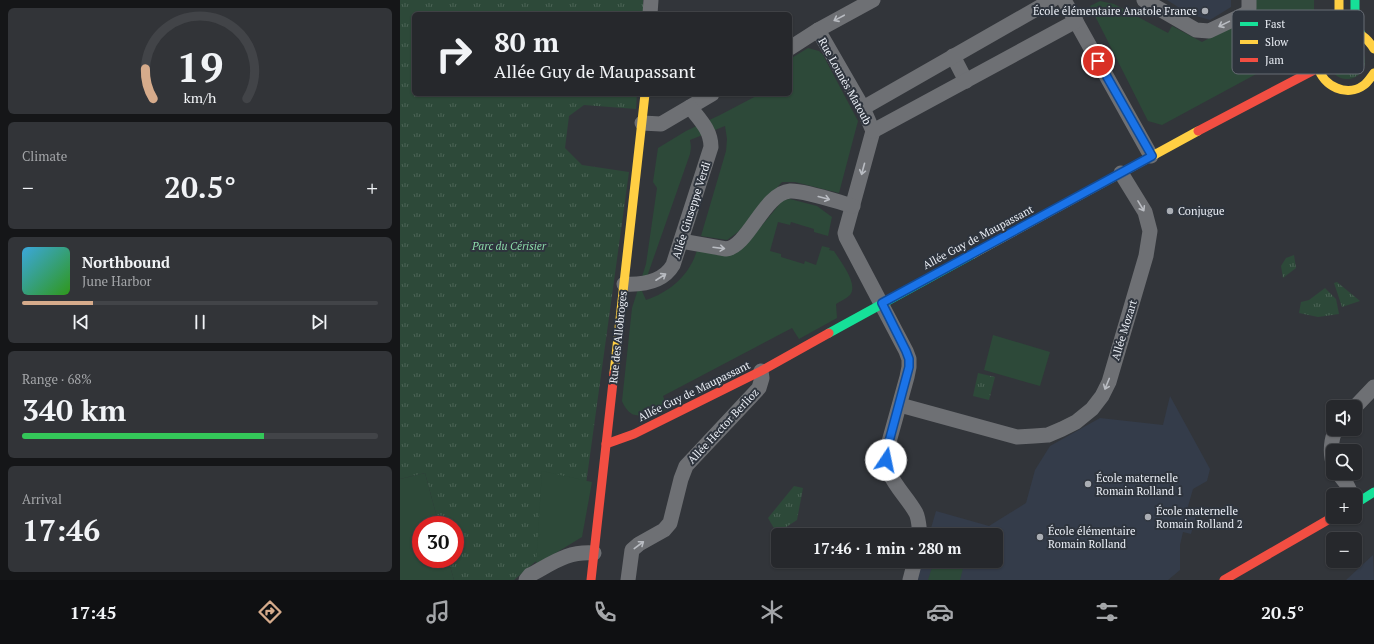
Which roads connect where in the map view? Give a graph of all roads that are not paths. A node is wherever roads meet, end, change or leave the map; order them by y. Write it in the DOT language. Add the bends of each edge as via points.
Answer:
graph roads {
  1 [pos="651,0"];
  2 [pos="874,0"];
  3 [pos="1052,0"];
  4 [pos="1064,0"];
  5 [pos="1144,0"];
  6 [pos="1249,0"];
  7 [pos="1248,10"];
  8 [pos="650,12"];
  9 [pos="1232,20"];
  10 [pos="1076,21"];
  11 [pos="818,30"];
  12 [pos="1364,36"];
  13 [pos="792,47"];
  14 [pos="1374,49"];
  15 [pos="953,56"];
  16 [pos="1306,74"];
  17 [pos="1320,74"];
  18 [pos="1373,78"];
  19 [pos="966,81"];
  20 [pos="645,96"];
  21 [pos="708,96"];
  22 [pos="690,106"];
  23 [pos="863,108"];
  24 [pos="642,123"];
  25 [pos="873,131"];
  26 [pos="1152,156"];
  27 [pos="1121,173"];
  28 [pos="853,206"];
  29 [pos="681,242"];
  30 [pos="624,284"];
  31 [pos="882,303"];
  32 [pos="761,371"];
  33 [pos="1374,387"];
  34 [pos="1362,400"];
  35 [pos="900,405"];
  36 [pos="606,444"];
  37 [pos="1374,492"];
  38 [pos="1362,500"];
  39 [pos="1326,521"];
  40 [pos="919,528"];
  41 [pos="594,553"];
  42 [pos="913,568"];
  43 [pos="526,580"];
  44 [pos="591,580"];
  45 [pos="628,580"];
  46 [pos="910,580"];
  47 [pos="1224,580"];
  1 -- 8 [label="street"];
  2 -- 11 [label="street, one-way"];
  3 -- 15 [label="street"];
  4 -- 10 [label="street"];
  9 -- 5 [label="street, one-way" via="1209,31 1196,30"];
  6 -- 7 [label="street, one-way"];
  10 -- 19 [label="street"];
  10 -- 26 [label="street"];
  11 -- 13 [label="street"];
  11 -- 23 [label="street, Rue Lounès Matoub"];
  12 -- 14 [label="street"];
  15 -- 19 [label="street"];
  15 -- 23 [label="street"];
  16 -- 26 [label="street, Allée Guy de Maupassant"];
  17 -- 18 [label="street" via="1326,83 1340,90 1349,91 1357,89"];
  19 -- 25 [label="street"];
  20 -- 24 [label="street, Rue des Allobroges"];
  21 -- 22 [label="street"];
  22 -- 24 [label="street" via="661,124"];
  22 -- 29 [label="street, Allée Giuseppe Verdi" via="708,131 711,148"];
  23 -- 25 [label="street, Rue Lounès Matoub"];
  24 -- 30 [label="street, Rue des Allobroges"];
  25 -- 28 [label="street, one-way"];
  26 -- 27 [label="street, Allée Guy de Maupassant"];
  27 -- 31 [label="street, Allée Guy de Maupassant"];
  27 -- 35 [label="street, Allée Mozart, one-way" via="1145,212 1150,231 1146,256 1109,382 1092,409 1062,430 1048,435 1017,437"];
  29 -- 28 [label="street, one-way" via="732,247 773,200 780,194 790,191"];
  28 -- 31 [label="street" via="845,233"];
  30 -- 29 [label="street, Allée Giuseppe Verdi, one-way" via="639,285 657,280 669,272"];
  30 -- 36 [label="street, Rue des Allobroges"];
  31 -- 32 [label="street, Allée Guy de Maupassant"];
  31 -- 35 [label="street" via="909,359 908,377"];
  32 -- 36 [label="street, Allée Guy de Maupassant" via="634,434"];
  45 -- 32 [label="street, Allée Hector Berlioz, one-way" via="632,550 664,530 670,522 686,466 759,388"];
  33 -- 34 [label="street"];
  35 -- 40 [label="street" via="886,460 888,471 917,515"];
  36 -- 41 [label="street, Rue des Allobroges"];
  37 -- 38 [label="street"];
  39 -- 47 [label="street"];
  41 -- 43 [label="street" via="566,555 530,575"];
  41 -- 44 [label="street, Rue des Allobroges"];
  42 -- 46 [label="street"];
}
